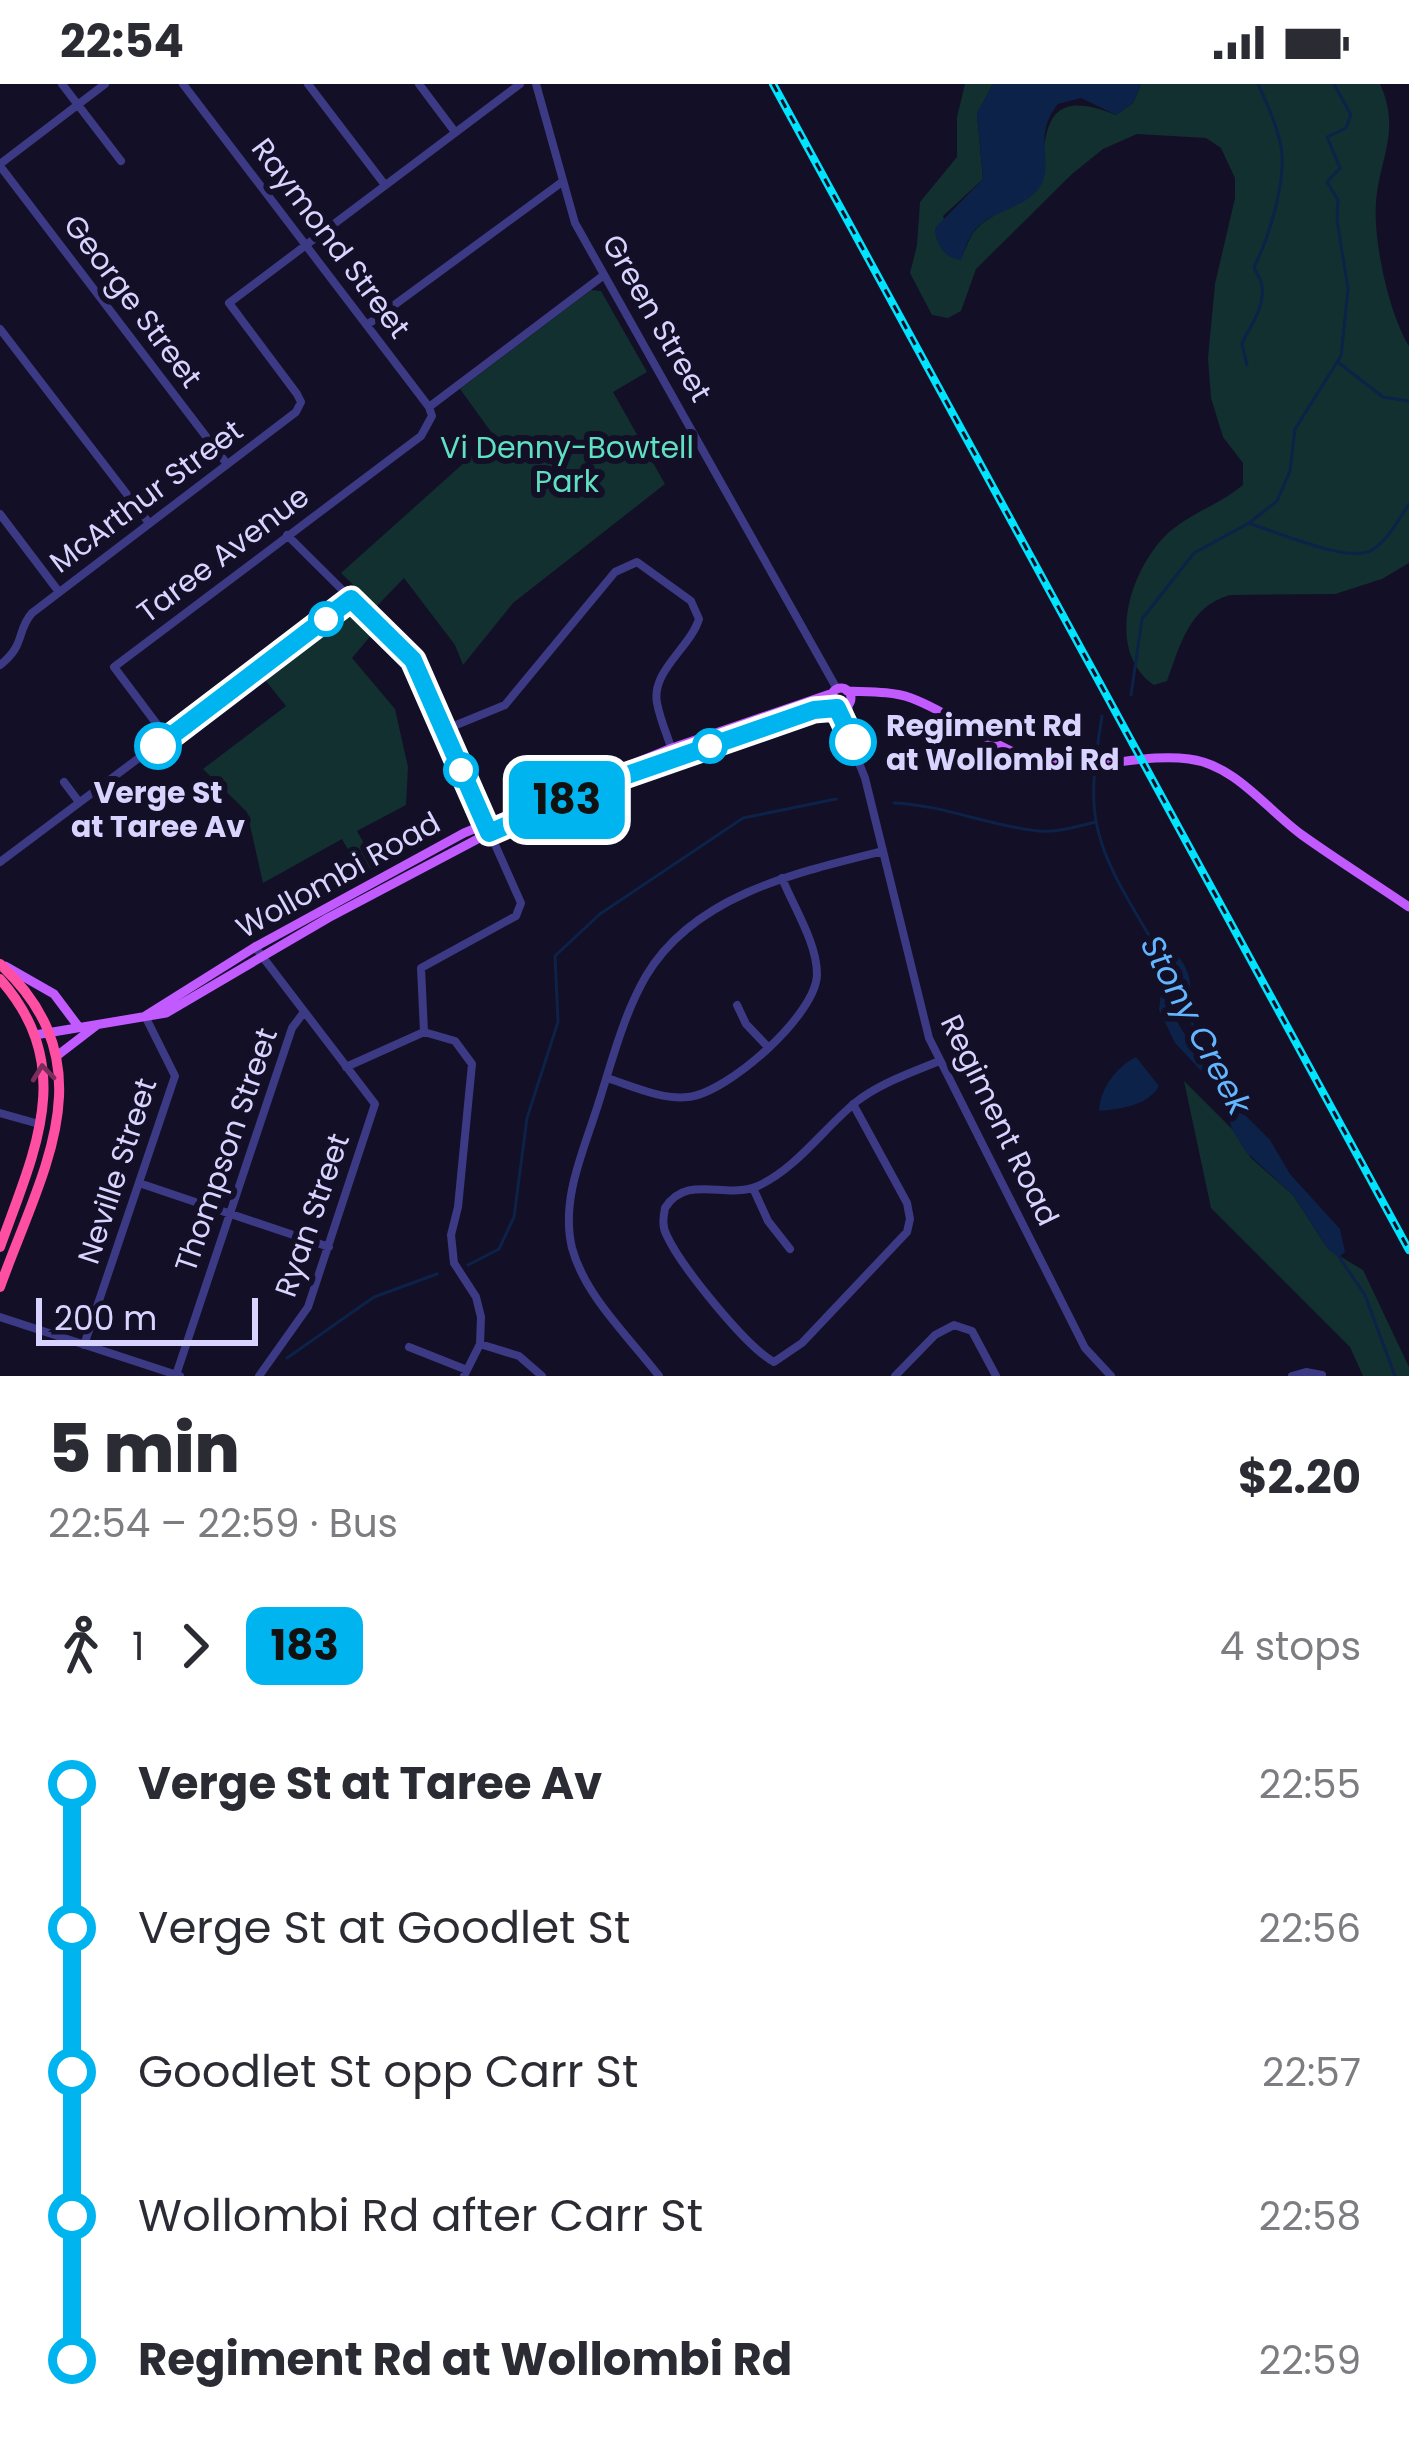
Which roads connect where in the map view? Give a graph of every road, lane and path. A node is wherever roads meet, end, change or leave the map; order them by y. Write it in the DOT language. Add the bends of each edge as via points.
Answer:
graph roads {
  1 [pos="62,84"];
  2 [pos="105,84"];
  3 [pos="183,84"];
  4 [pos="308,84"];
  5 [pos="419,84"];
  6 [pos="520,84"];
  7 [pos="536,84"];
  8 [pos="77,105"];
  9 [pos="455,132"];
  10 [pos="121,161"];
  11 [pos="0,165"];
  12 [pos="562,182"];
  13 [pos="385,185"];
  14 [pos="306,245"];
  15 [pos="604,274"];
  16 [pos="367,325"];
  17 [pos="0,329"];
  18 [pos="429,407"];
  19 [pos="227,464"];
  20 [pos="0,514"];
  21 [pos="149,523"];
  22 [pos="287,535"];
  23 [pos="59,592"];
  24 [pos="351,599"];
  25 [pos="0,665"];
  26 [pos="841,699"];
  27 [pos="444,730"];
  28 [pos="168,739"];
  29 [pos="674,753"];
  30 [pos="64,782"];
  31 [pos="79,802"];
  32 [pos="487,828"];
  33 [pos="883,851"];
  34 [pos="0,862"];
  35 [pos="782,878"];
  36 [pos="1409,907"];
  37 [pos="258,952"];
  38 [pos="0,964"];
  39 [pos="0,979"];
  40 [pos="737,1005"];
  41 [pos="304,1012"];
  42 [pos="145,1016"];
  43 [pos="101,1022"];
  44 [pos="78,1026"];
  45 [pos="51,1031"];
  46 [pos="424,1032"];
  47 [pos="35,1035"];
  48 [pos="767,1046"];
  49 [pos="58,1054"];
  50 [pos="939,1061"];
  51 [pos="346,1067"];
  52 [pos="607,1078"];
  53 [pos="854,1104"];
  54 [pos="0,1113"];
  55 [pos="41,1125"];
  56 [pos="139,1183"];
  57 [pos="753,1188"];
  58 [pos="230,1214"];
  59 [pos="329,1246"];
  60 [pos="0,1247"];
  61 [pos="790,1250"];
  62 [pos="0,1286"];
  63 [pos="0,1317"];
  64 [pos="480,1344"];
  65 [pos="84,1345"];
  66 [pos="409,1348"];
  67 [pos="466,1373"];
  68 [pos="1322,1375"];
  69 [pos="178,1376"];
  70 [pos="259,1376"];
  71 [pos="542,1376"];
  72 [pos="659,1376"];
  73 [pos="895,1376"];
  74 [pos="996,1376"];
  75 [pos="1111,1376"];
  76 [pos="1292,1376"];
  1 -- 8 [label="street"];
  2 -- 8 [label="street"];
  3 -- 14 [label="street, Raymond Street"];
  4 -- 13 [label="street"];
  5 -- 9 [label="street"];
  6 -- 9 [label="street"];
  7 -- 12 [label="street, Green Street"];
  8 -- 10 [label="street"];
  8 -- 11 [label="street"];
  9 -- 13 [label="street"];
  11 -- 19 [label="street, George Street"];
  12 -- 15 [label="street, Green Street"];
  12 -- 16 [label="street"];
  13 -- 14 [label="street"];
  14 -- 16 [label="street, Raymond Street"];
  14 -- 19 [label="street, McArthur Street" via="230,303 301,402"];
  15 -- 18 [label="street"];
  15 -- 26 [label="street, Green Street"];
  16 -- 18 [label="street, Raymond Street"];
  17 -- 21 [label="street"];
  18 -- 22 [label="street, Taree Avenue" via="421,436"];
  19 -- 21 [label="street, McArthur Street"];
  20 -- 23 [label="street"];
  21 -- 23 [label="street, McArthur Street"];
  22 -- 24 [label="street"];
  22 -- 28 [label="street, Taree Avenue" via="114,667"];
  23 -- 25 [label="street, McArthur Street" via="26,620 19,647"];
  24 -- 27 [label="street" via="413,660"];
  24 -- 28 [label="street"];
  26 -- 29 [label="main road, Wollombi Road"];
  26 -- 33 [label="street, Regiment Road"];
  26 -- 36 [label="main road, Wollombi Road" via="869,692 912,698 1014,753 1073,767 1189,759 1222,770"];
  27 -- 29 [label="street" via="506,706 615,572 637,562 691,601 699,619 658,682"];
  27 -- 32 [label="street"];
  28 -- 31 [label="street"];
  29 -- 32 [label="main road, Wollombi Road"];
  30 -- 31 [label="street"];
  31 -- 34 [label="street"];
  32 -- 37 [label="main road, Wollombi Road"];
  32 -- 46 [label="street" via="521,908 422,968"];
  33 -- 35 [label="street"];
  33 -- 50 [label="street, Regiment Road"];
  35 -- 48 [label="street" via="817,969 809,1002"];
  35 -- 52 [label="street" via="709,914 662,953 634,999"];
  37 -- 41 [label="street"];
  37 -- 42 [label="main road, Wollombi Road"];
  38 -- 44 [label="main road" via="54,994"];
  38 -- 45 [label="highway"];
  39 -- 47 [label="highway"];
  40 -- 48 [label="street"];
  41 -- 51 [label="street"];
  41 -- 58 [label="street, Thompson Street"];
  42 -- 43 [label="main road, Wollombi Road"];
  42 -- 56 [label="street, Neville Street" via="175,1072"];
  43 -- 44 [label="main road, Wollombi Road"];
  43 -- 49 [label="main road"];
  44 -- 45 [label="main road, Wollombi Road"];
  45 -- 47 [label="main road, Wollombi Road"];
  45 -- 49 [label="highway"];
  46 -- 51 [label="street"];
  46 -- 64 [label="street" via="455,1041 472,1064 451,1241 480,1310"];
  55 -- 47 [label="highway, one-way" via="46,1089"];
  48 -- 52 [label="street" via="731,1079 688,1097"];
  49 -- 62 [label="highway" via="57,1119"];
  50 -- 53 [label="street"];
  50 -- 75 [label="street, Regiment Road" via="1085,1348"];
  51 -- 59 [label="street, Ryan Street" via="375,1107"];
  52 -- 72 [label="street" via="572,1189 571,1244 595,1294"];
  53 -- 57 [label="street"];
  53 -- 57 [label="street" via="907,1203 908,1232 774,1362 729,1320 664,1233 663,1214 680,1192"];
  54 -- 55 [label="street"];
  55 -- 60 [label="highway"];
  56 -- 58 [label="street"];
  56 -- 65 [label="street, Neville Street"];
  57 -- 61 [label="street"];
  58 -- 59 [label="street"];
  58 -- 69 [label="street, Thompson Street"];
  59 -- 70 [label="street, Ryan Street" via="306,1312"];
  63 -- 65 [label="street"];
  64 -- 67 [label="street"];
  64 -- 71 [label="street" via="519,1356"];
  65 -- 69 [label="street"];
  66 -- 67 [label="street"];
  68 -- 76 [label="street"];
  73 -- 74 [label="street" via="954,1325 972,1331"];
}
